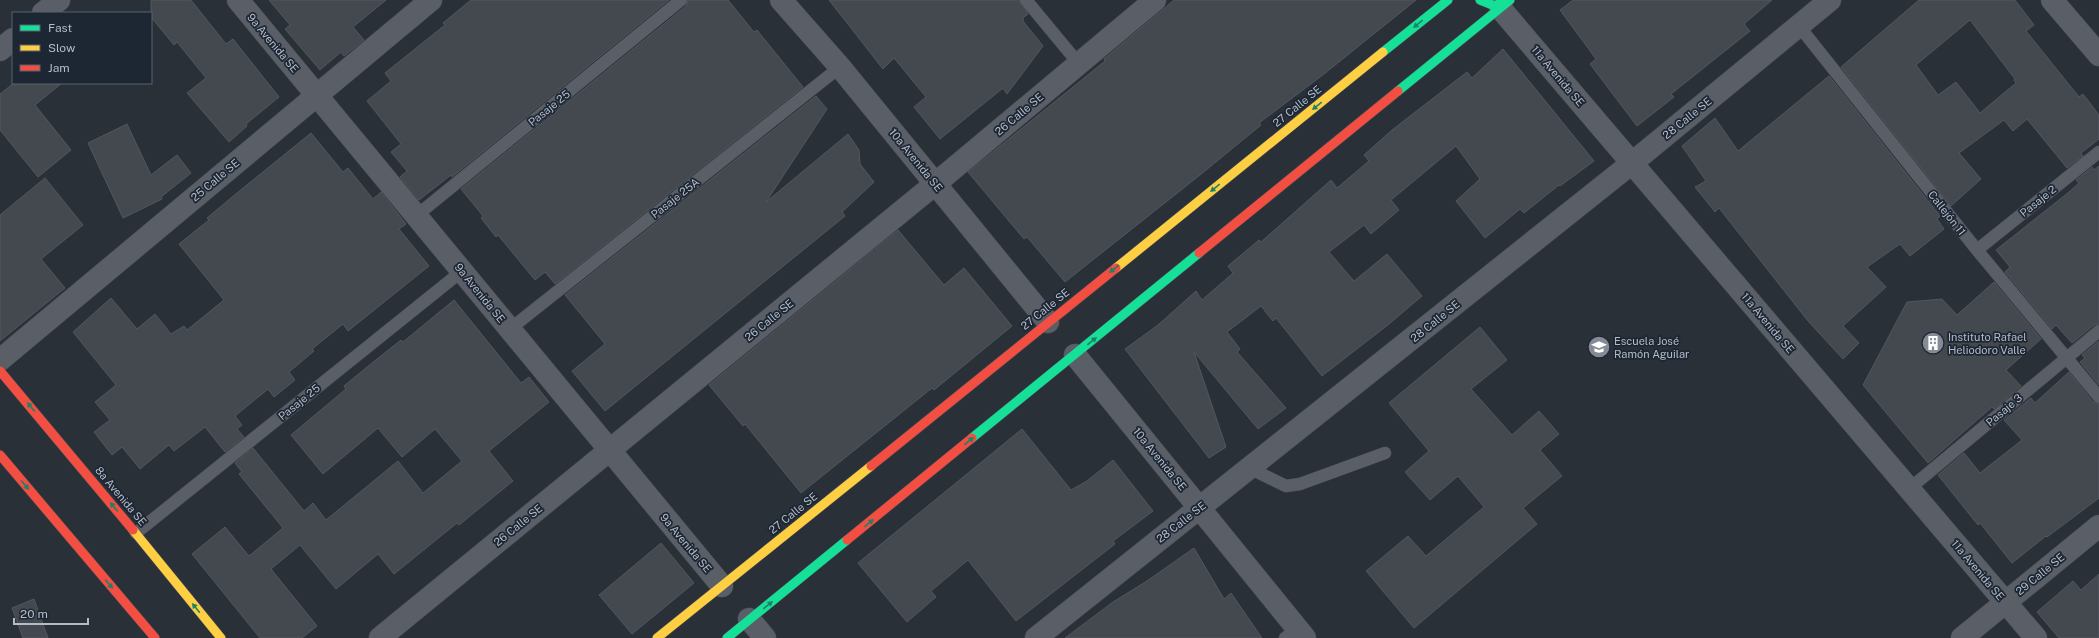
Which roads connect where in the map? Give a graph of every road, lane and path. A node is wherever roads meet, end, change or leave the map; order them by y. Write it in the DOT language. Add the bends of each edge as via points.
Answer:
graph roads {
  1 [pos="59,0"];
  2 [pos="238,0"];
  3 [pos="681,0"];
  4 [pos="781,0"];
  5 [pos="1026,0"];
  6 [pos="1155,0"];
  7 [pos="1448,0"];
  8 [pos="1480,0"];
  9 [pos="1830,0"];
  10 [pos="2052,0"];
  11 [pos="424,2"];
  12 [pos="1503,3"];
  13 [pos="44,12"];
  14 [pos="1799,26"];
  15 [pos="12,40"];
  16 [pos="0,50"];
  17 [pos="2099,55"];
  18 [pos="1079,64"];
  19 [pos="840,67"];
  20 [pos="316,95"];
  21 [pos="2099,152"];
  22 [pos="1632,163"];
  23 [pos="935,184"];
  24 [pos="416,216"];
  25 [pos="1977,250"];
  26 [pos="462,272"];
  27 [pos="1048,322"];
  28 [pos="510,329"];
  29 [pos="2099,331"];
  30 [pos="1075,355"];
  31 [pos="2066,358"];
  32 [pos="0,360"];
  33 [pos="0,371"];
  34 [pos="2099,397"];
  35 [pos="610,450"];
  36 [pos="1385,453"];
  37 [pos="0,455"];
  38 [pos="1250,469"];
  39 [pos="1909,489"];
  40 [pos="1199,508"];
  41 [pos="2099,526"];
  42 [pos="136,533"];
  43 [pos="722,586"];
  44 [pos="2005,602"];
  45 [pos="750,619"];
  46 [pos="1296,635"];
  47 [pos="155,638"];
  48 [pos="221,638"];
  49 [pos="380,638"];
  50 [pos="657,638"];
  51 [pos="727,638"];
  52 [pos="765,638"];
  53 [pos="1036,638"];
  54 [pos="1962,638"];
  55 [pos="2036,638"];
  1 -- 13 [label="street"];
  2 -- 20 [label="street, 9a Avenida SE"];
  3 -- 24 [label="lane, Pasaje 25"];
  4 -- 19 [label="street, 10a Avenida SE"];
  5 -- 18 [label="lane"];
  6 -- 18 [label="street, 26 Calle SE"];
  7 -- 27 [label="main road, 27 Calle SE, one-way"];
  8 -- 12 [label="main road"];
  9 -- 14 [label="street, 28 Calle SE"];
  10 -- 17 [label="street"];
  11 -- 20 [label="street, 25 Calle SE"];
  12 -- 22 [label="street, 11a Avenida SE"];
  30 -- 12 [label="main road, one-way"];
  14 -- 22 [label="street, 28 Calle SE"];
  14 -- 25 [label="lane, Callejón 11"];
  15 -- 16 [label="street"];
  18 -- 23 [label="street, 26 Calle SE"];
  19 -- 23 [label="street, 10a Avenida SE"];
  19 -- 28 [label="lane, Pasaje 25A"];
  20 -- 24 [label="street, 9a Avenida SE"];
  20 -- 32 [label="street, 25 Calle SE"];
  21 -- 25 [label="lane, Pasaje 2"];
  22 -- 38 [label="street, 28 Calle SE"];
  22 -- 39 [label="street, 11a Avenida SE"];
  23 -- 27 [label="street, 10a Avenida SE"];
  23 -- 35 [label="street, 26 Calle SE"];
  24 -- 26 [label="street, 9a Avenida SE"];
  25 -- 31 [label="lane, Callejón 11"];
  26 -- 28 [label="street, 9a Avenida SE"];
  26 -- 42 [label="lane, Pasaje 25"];
  27 -- 43 [label="main road, 27 Calle SE"];
  28 -- 35 [label="street, 9a Avenida SE"];
  29 -- 31 [label="lane, Pasaje 3"];
  30 -- 40 [label="street, 10a Avenida SE"];
  45 -- 30 [label="main road, one-way"];
  31 -- 34 [label="lane, Callejón 11"];
  31 -- 39 [label="lane, Pasaje 3"];
  42 -- 33 [label="main road, 8a Avenida SE, one-way"];
  35 -- 43 [label="street, 9a Avenida SE"];
  35 -- 49 [label="street, 26 Calle SE"];
  36 -- 38 [label="lane" via="1300,484 1286,486"];
  37 -- 47 [label="main road, one-way"];
  38 -- 40 [label="street, 28 Calle SE"];
  39 -- 44 [label="street, 11a Avenida SE"];
  40 -- 46 [label="street, 10a Avenida SE"];
  40 -- 53 [label="street, 28 Calle SE"];
  41 -- 44 [label="street, 29 Calle SE"];
  48 -- 42 [label="main road, 8a Avenida SE, one-way"];
  43 -- 50 [label="main road, 27 Calle SE"];
  44 -- 54 [label="street, 29 Calle SE"];
  44 -- 55 [label="street, 11a Avenida SE"];
  45 -- 51 [label="main road"];
  45 -- 52 [label="street"];
}
